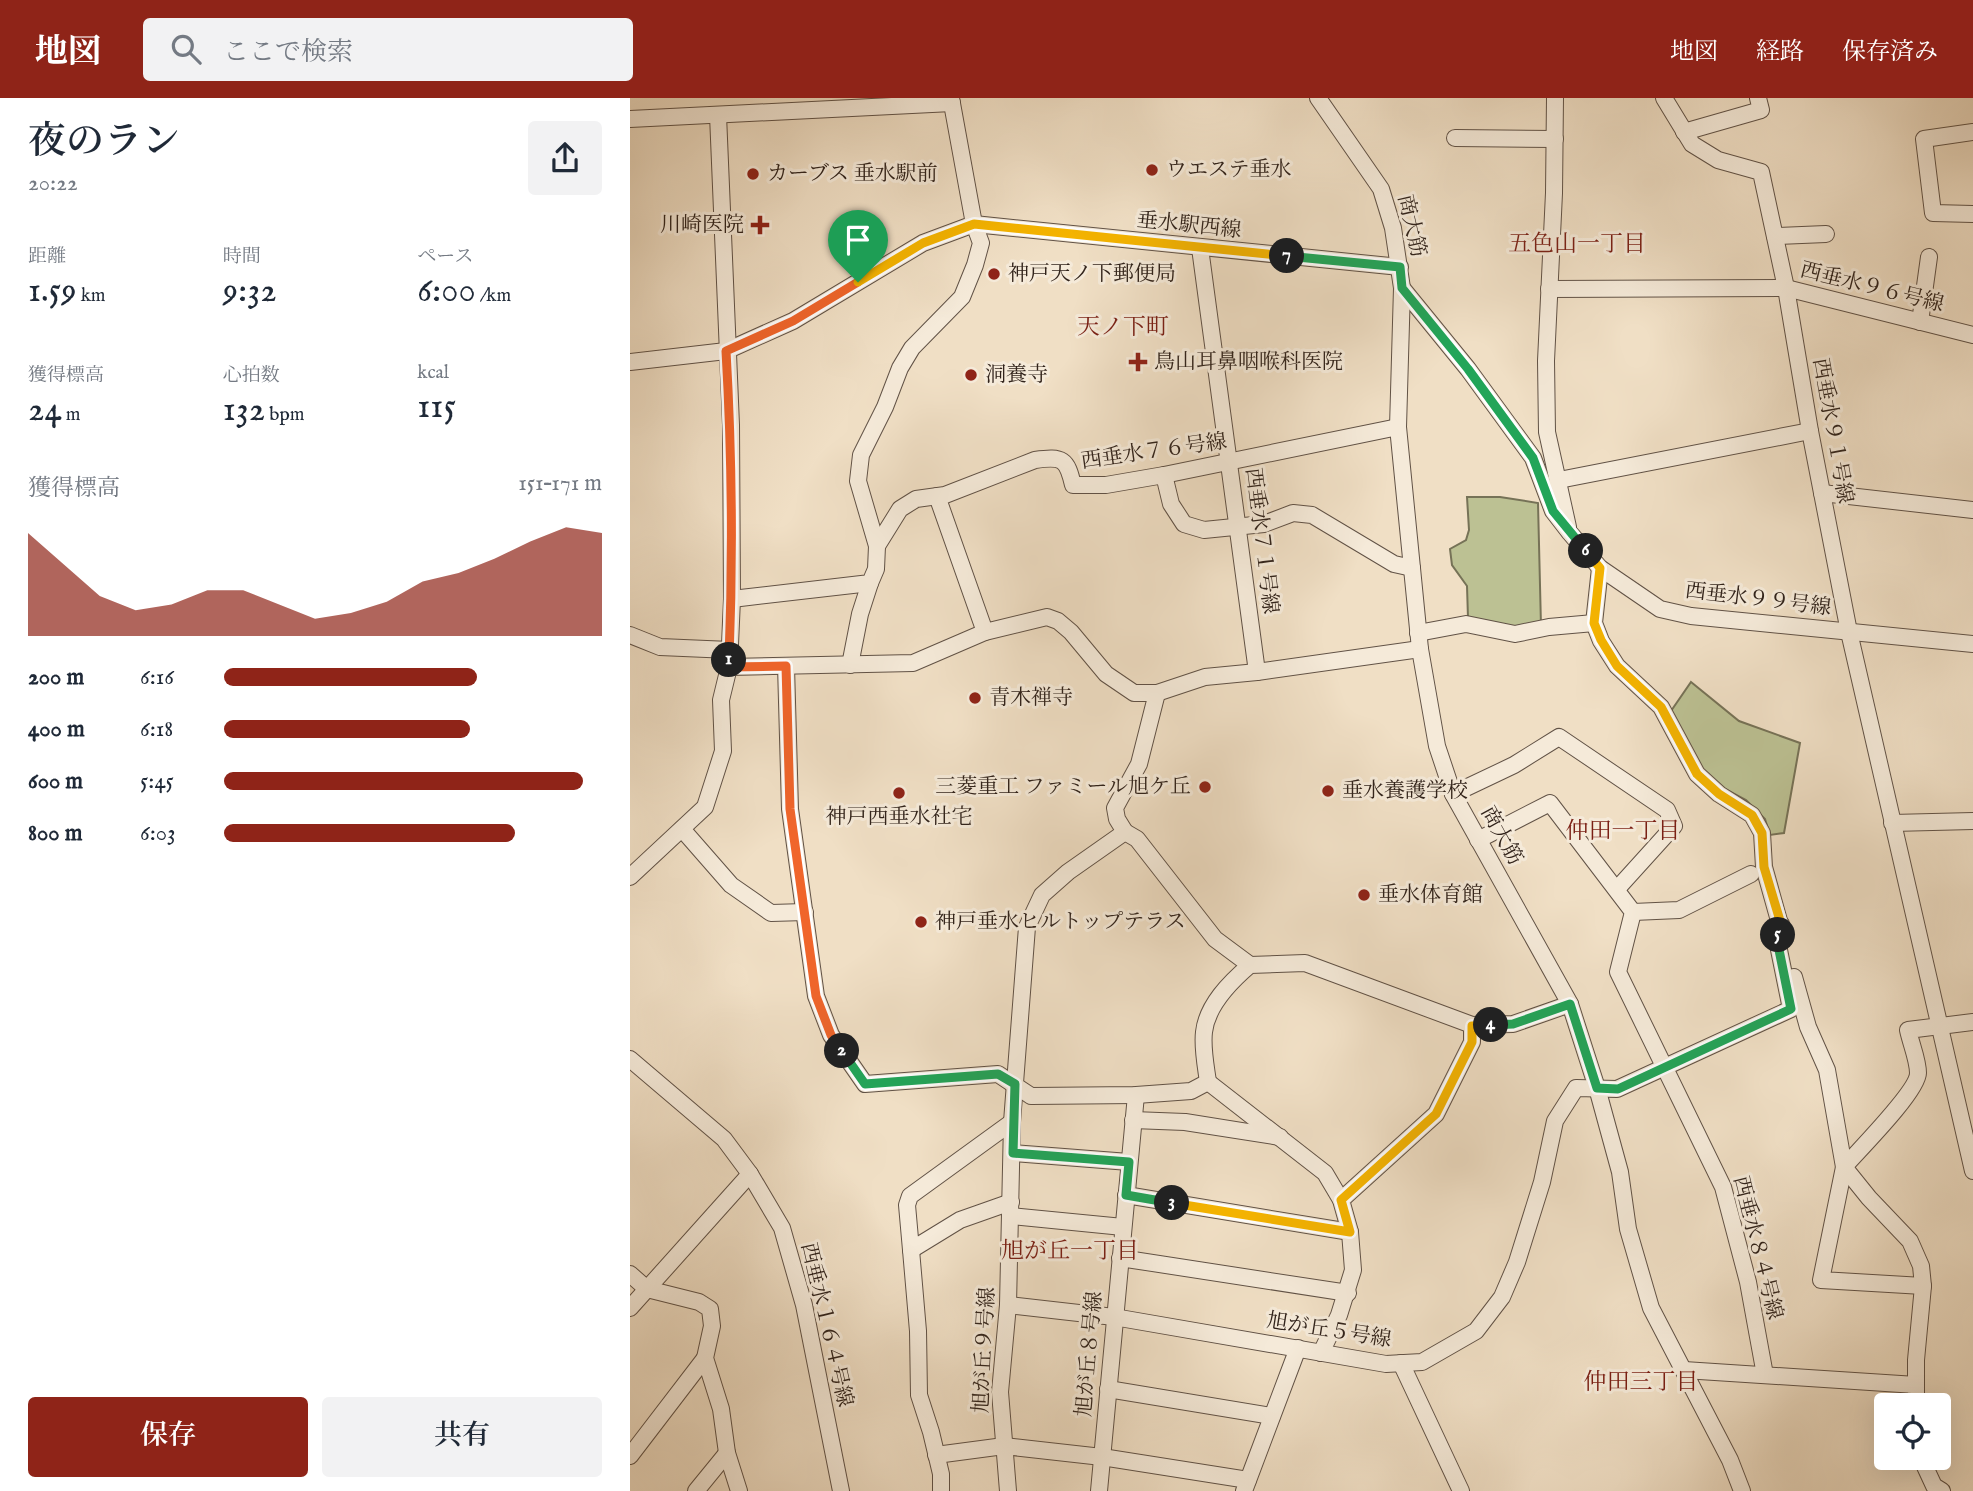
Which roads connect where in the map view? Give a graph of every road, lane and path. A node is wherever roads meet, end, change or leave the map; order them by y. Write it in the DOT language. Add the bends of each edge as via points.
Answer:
graph roads {
  1 [pos="1318,98"];
  2 [pos="1555,98"];
  3 [pos="1664,98"];
  4 [pos="1758,98"];
  5 [pos="951,100"];
  6 [pos="718,115"];
  7 [pos="630,119"];
  8 [pos="1684,132"];
  9 [pos="1973,132"];
  10 [pos="1455,138"];
  11 [pos="1555,139"];
  12 [pos="1973,214"];
  13 [pos="974,224"];
  14 [pos="1826,234"];
  15 [pos="1775,236"];
  16 [pos="1200,248"];
  17 [pos="1929,257"];
  18 [pos="1400,267"];
  19 [pos="1402,288"];
  20 [pos="1786,288"];
  21 [pos="1549,289"];
  22 [pos="1920,322"];
  23 [pos="1973,335"];
  24 [pos="726,351"];
  25 [pos="630,362"];
  26 [pos="1398,427"];
  27 [pos="1810,431"];
  28 [pos="1230,463"];
  29 [pos="1164,475"];
  30 [pos="1559,480"];
  31 [pos="1822,493"];
  32 [pos="937,496"];
  33 [pos="1973,510"];
  34 [pos="1237,527"];
  35 [pos="1570,533"];
  36 [pos="877,546"];
  37 [pos="1412,568"];
  38 [pos="1600,568"];
  39 [pos="870,583"];
  40 [pos="732,599"];
  41 [pos="1594,623"];
  42 [pos="985,632"];
  43 [pos="1849,632"];
  44 [pos="630,635"];
  45 [pos="1419,641"];
  46 [pos="1973,644"];
  47 [pos="730,650"];
  48 [pos="850,664"];
  49 [pos="786,666"];
  50 [pos="729,667"];
  51 [pos="1257,672"];
  52 [pos="1157,693"];
  53 [pos="1453,794"];
  54 [pos="1973,821"];
  55 [pos="1892,823"];
  56 [pos="682,829"];
  57 [pos="1125,832"];
  58 [pos="1478,840"];
  59 [pos="1751,874"];
  60 [pos="630,877"];
  61 [pos="1617,889"];
  62 [pos="805,912"];
  63 [pos="1633,912"];
  64 [pos="1781,924"];
  65 [pos="1250,965"];
  66 [pos="1570,1004"];
  67 [pos="1973,1022"];
  68 [pos="1941,1025"];
  69 [pos="1472,1026"];
  70 [pos="630,1059"];
  71 [pos="1665,1067"];
  72 [pos="1208,1082"];
  73 [pos="1015,1084"];
  74 [pos="1597,1088"];
  75 [pos="1136,1095"];
  76 [pos="1966,1099"];
  77 [pos="1133,1121"];
  78 [pos="1012,1122"];
  79 [pos="1281,1137"];
  80 [pos="1013,1153"];
  81 [pos="1129,1162"];
  82 [pos="1843,1167"];
  83 [pos="1973,1171"];
  84 [pos="750,1174"];
  85 [pos="1126,1195"];
  86 [pos="1341,1200"];
  87 [pos="1011,1209"];
  88 [pos="1123,1227"];
  89 [pos="1350,1232"];
  90 [pos="911,1250"];
  91 [pos="1120,1258"];
  92 [pos="630,1273"];
  93 [pos="1923,1286"];
  94 [pos="647,1289"];
  95 [pos="1348,1293"];
  96 [pos="1008,1305"];
  97 [pos="630,1308"];
  98 [pos="1114,1317"];
  99 [pos="1298,1348"];
  100 [pos="1321,1353"];
  101 [pos="705,1358"];
  102 [pos="1401,1363"];
  103 [pos="1684,1370"];
  104 [pos="1765,1375"];
  105 [pos="1916,1385"];
  106 [pos="1108,1389"];
  107 [pos="1916,1393"];
  108 [pos="1272,1416"];
  109 [pos="1004,1446"];
  110 [pos="727,1453"];
  111 [pos="936,1455"];
  112 [pos="630,1456"];
  113 [pos="1102,1457"];
  114 [pos="1927,1470"];
  115 [pos="1246,1486"];
  116 [pos="838,1490"];
  117 [pos="696,1491"];
  118 [pos="738,1491"];
  119 [pos="941,1491"];
  120 [pos="1008,1491"];
  121 [pos="1099,1491"];
  122 [pos="1461,1491"];
  123 [pos="1742,1491"];
  124 [pos="1942,1491"];
  1 -- 18 [label="street, 商大筋" via="1381,189"];
  2 -- 11 [label="street"];
  3 -- 8 [label="street, 西垂水９１号線"];
  4 -- 8 [label="street" via="1761,110"];
  5 -- 6 [label="street"];
  5 -- 13 [label="street"];
  6 -- 7 [label="street"];
  6 -- 24 [label="street"];
  8 -- 15 [label="street, 西垂水９１号線" via="1692,145 1705,153 1761,172"];
  9 -- 12 [label="street" via="1924,139 1933,213"];
  10 -- 11 [label="street"];
  11 -- 21 [label="street"];
  13 -- 16 [label="street, 垂水駅西線"];
  13 -- 24 [label="street" via="923,243 793,321"];
  13 -- 36 [label="street" via="981,243 962,297 912,348 861,456 858,481"];
  14 -- 15 [label="street"];
  15 -- 20 [label="street, 西垂水９１号線"];
  16 -- 18 [label="street, 垂水駅西線"];
  16 -- 28 [label="street, 西垂水７１号線"];
  17 -- 22 [label="street"];
  18 -- 19 [label="street, 商大筋"];
  19 -- 26 [label="street, 商大筋"];
  19 -- 35 [label="street, 西垂水９９号線" via="1533,458 1553,511"];
  20 -- 21 [label="street, 西垂水９６号線"];
  20 -- 22 [label="street, 西垂水９６号線"];
  20 -- 27 [label="street, 西垂水９１号線"];
  21 -- 30 [label="street" via="1547,432"];
  22 -- 23 [label="street, 西垂水９６号線"];
  24 -- 25 [label="street"];
  24 -- 40 [label="street"];
  26 -- 28 [label="street, 西垂水７６号線"];
  26 -- 37 [label="street, 商大筋"];
  27 -- 30 [label="street"];
  27 -- 31 [label="street, 西垂水９１号線"];
  28 -- 29 [label="street, 西垂水７６号線"];
  28 -- 34 [label="street, 西垂水７１号線"];
  29 -- 32 [label="street, 西垂水７６号線" via="1073,485 1068,464 1046,458"];
  29 -- 34 [label="street" via="1171,504 1184,524 1204,530"];
  30 -- 35 [label="street"];
  31 -- 33 [label="street"];
  31 -- 43 [label="street, 西垂水９１号線"];
  32 -- 36 [label="street, 西垂水７６号線" via="916,499 900,509"];
  32 -- 42 [label="street"];
  34 -- 37 [label="street" via="1264,524 1293,513 1312,515 1394,564"];
  34 -- 51 [label="street, 西垂水７１号線"];
  35 -- 38 [label="street, 西垂水９９号線"];
  36 -- 39 [label="street"];
  37 -- 45 [label="street, 商大筋"];
  38 -- 41 [label="street"];
  38 -- 43 [label="street, 西垂水９９号線" via="1660,608 1691,616"];
  39 -- 40 [label="street"];
  39 -- 48 [label="street"];
  40 -- 47 [label="street"];
  41 -- 45 [label="street" via="1515,634 1466,624"];
  41 -- 64 [label="street" via="1617,666 1661,707 1697,774 1752,815 1762,833 1764,867"];
  42 -- 48 [label="street" via="913,663"];
  42 -- 52 [label="street" via="1047,617 1071,632 1106,674 1134,693"];
  43 -- 46 [label="street, 西垂水９９号線"];
  43 -- 55 [label="street, 西垂水９１号線"];
  44 -- 47 [label="street" via="660,647"];
  45 -- 51 [label="street"];
  45 -- 53 [label="street, 商大筋" via="1437,746"];
  47 -- 50 [label="street"];
  48 -- 49 [label="street"];
  49 -- 50 [label="street"];
  49 -- 62 [label="street" via="790,809"];
  50 -- 56 [label="street" via="721,700 720,762 705,807"];
  51 -- 52 [label="street" via="1205,677"];
  52 -- 57 [label="street" via="1139,764 1115,808"];
  53 -- 58 [label="street, 商大筋"];
  53 -- 61 [label="street" via="1559,737 1667,810 1674,825"];
  54 -- 55 [label="street"];
  55 -- 68 [label="street, 西垂水９１号線"];
  56 -- 60 [label="street"];
  56 -- 62 [label="street" via="731,885 771,913"];
  57 -- 65 [label="street" via="1137,839 1215,939"];
  57 -- 73 [label="street, 旭が丘９号線" via="1042,895 1027,927"];
  58 -- 61 [label="street" via="1550,803"];
  58 -- 66 [label="street, 商大筋"];
  59 -- 63 [label="street" via="1679,910"];
  61 -- 63 [label="street"];
  62 -- 73 [label="street" via="816,996 831,1035 865,1084 998,1074"];
  63 -- 71 [label="street, 西垂水８４号線" via="1618,972"];
  64 -- 71 [label="street" via="1777,940 1791,1009"];
  64 -- 82 [label="street" via="1808,1027 1827,1070"];
  65 -- 69 [label="street" via="1305,963"];
  65 -- 72 [label="street" via="1224,989 1210,1012 1203,1033"];
  66 -- 69 [label="street" via="1513,1024"];
  66 -- 74 [label="street, 商大筋"];
  67 -- 68 [label="street"];
  68 -- 76 [label="street, 西垂水９１号線"];
  68 -- 82 [label="street" via="1908,1030 1918,1075 1913,1086"];
  69 -- 86 [label="street" via="1472,1042 1436,1114"];
  70 -- 84 [label="street, 西垂水１６４号線" via="724,1139"];
  71 -- 74 [label="street" via="1618,1089"];
  71 -- 104 [label="street, 西垂水８４号線" via="1723,1187 1748,1282"];
  72 -- 75 [label="street" via="1191,1091"];
  72 -- 79 [label="street"];
  73 -- 75 [label="street" via="1031,1096"];
  73 -- 78 [label="street, 旭が丘９号線"];
  74 -- 102 [label="street, 旭が丘５号線" via="1576,1088 1555,1121 1542,1182 1502,1297 1476,1331 1422,1362"];
  74 -- 103 [label="street, 商大筋" via="1620,1172 1628,1229 1651,1308"];
  75 -- 77 [label="street, 旭が丘８号線"];
  76 -- 83 [label="street, 西垂水９１号線"];
  77 -- 79 [label="street" via="1185,1122"];
  77 -- 81 [label="street, 旭が丘８号線"];
  78 -- 80 [label="street, 旭が丘９号線"];
  78 -- 90 [label="street" via="910,1196"];
  79 -- 86 [label="street" via="1325,1173"];
  80 -- 81 [label="street"];
  80 -- 87 [label="street, 旭が丘９号線"];
  81 -- 85 [label="street, 旭が丘８号線"];
  82 -- 93 [label="street" via="1910,1241 1922,1266"];
  82 -- 93 [label="street" via="1821,1280"];
  84 -- 94 [label="street"];
  84 -- 116 [label="street, 西垂水１６４号線" via="782,1228 804,1305"];
  85 -- 88 [label="street, 旭が丘８号線"];
  85 -- 89 [label="street"];
  86 -- 89 [label="street"];
  87 -- 88 [label="street"];
  87 -- 90 [label="street" via="960,1220"];
  87 -- 96 [label="street, 旭が丘９号線"];
  88 -- 91 [label="street, 旭が丘８号線"];
  89 -- 95 [label="street" via="1353,1270"];
  90 -- 111 [label="street" via="919,1395"];
  91 -- 95 [label="street"];
  91 -- 98 [label="street, 旭が丘８号線"];
  92 -- 94 [label="street"];
  93 -- 105 [label="street"];
  94 -- 97 [label="street"];
  94 -- 101 [label="street" via="710,1309 712,1326"];
  95 -- 100 [label="street"];
  96 -- 98 [label="street, 旭が丘５号線"];
  96 -- 109 [label="street, 旭が丘９号線" via="1000,1392"];
  98 -- 99 [label="street, 旭が丘５号線"];
  98 -- 106 [label="street, 旭が丘８号線"];
  99 -- 100 [label="street, 旭が丘５号線"];
  99 -- 108 [label="street"];
  100 -- 102 [label="street, 旭が丘５号線"];
  101 -- 110 [label="street" via="721,1409"];
  101 -- 112 [label="street"];
  102 -- 122 [label="street"];
  103 -- 104 [label="street"];
  103 -- 123 [label="street, 商大筋"];
  104 -- 105 [label="street"];
  105 -- 107 [label="street"];
  106 -- 108 [label="street"];
  106 -- 113 [label="street, 旭が丘８号線"];
  108 -- 115 [label="street"];
  109 -- 111 [label="street"];
  109 -- 113 [label="street"];
  109 -- 120 [label="street, 旭が丘９号線"];
  110 -- 117 [label="street"];
  110 -- 118 [label="street"];
  111 -- 119 [label="street"];
  113 -- 115 [label="street"];
  113 -- 121 [label="street, 旭が丘８号線"];
  114 -- 124 [label="street"];
}
